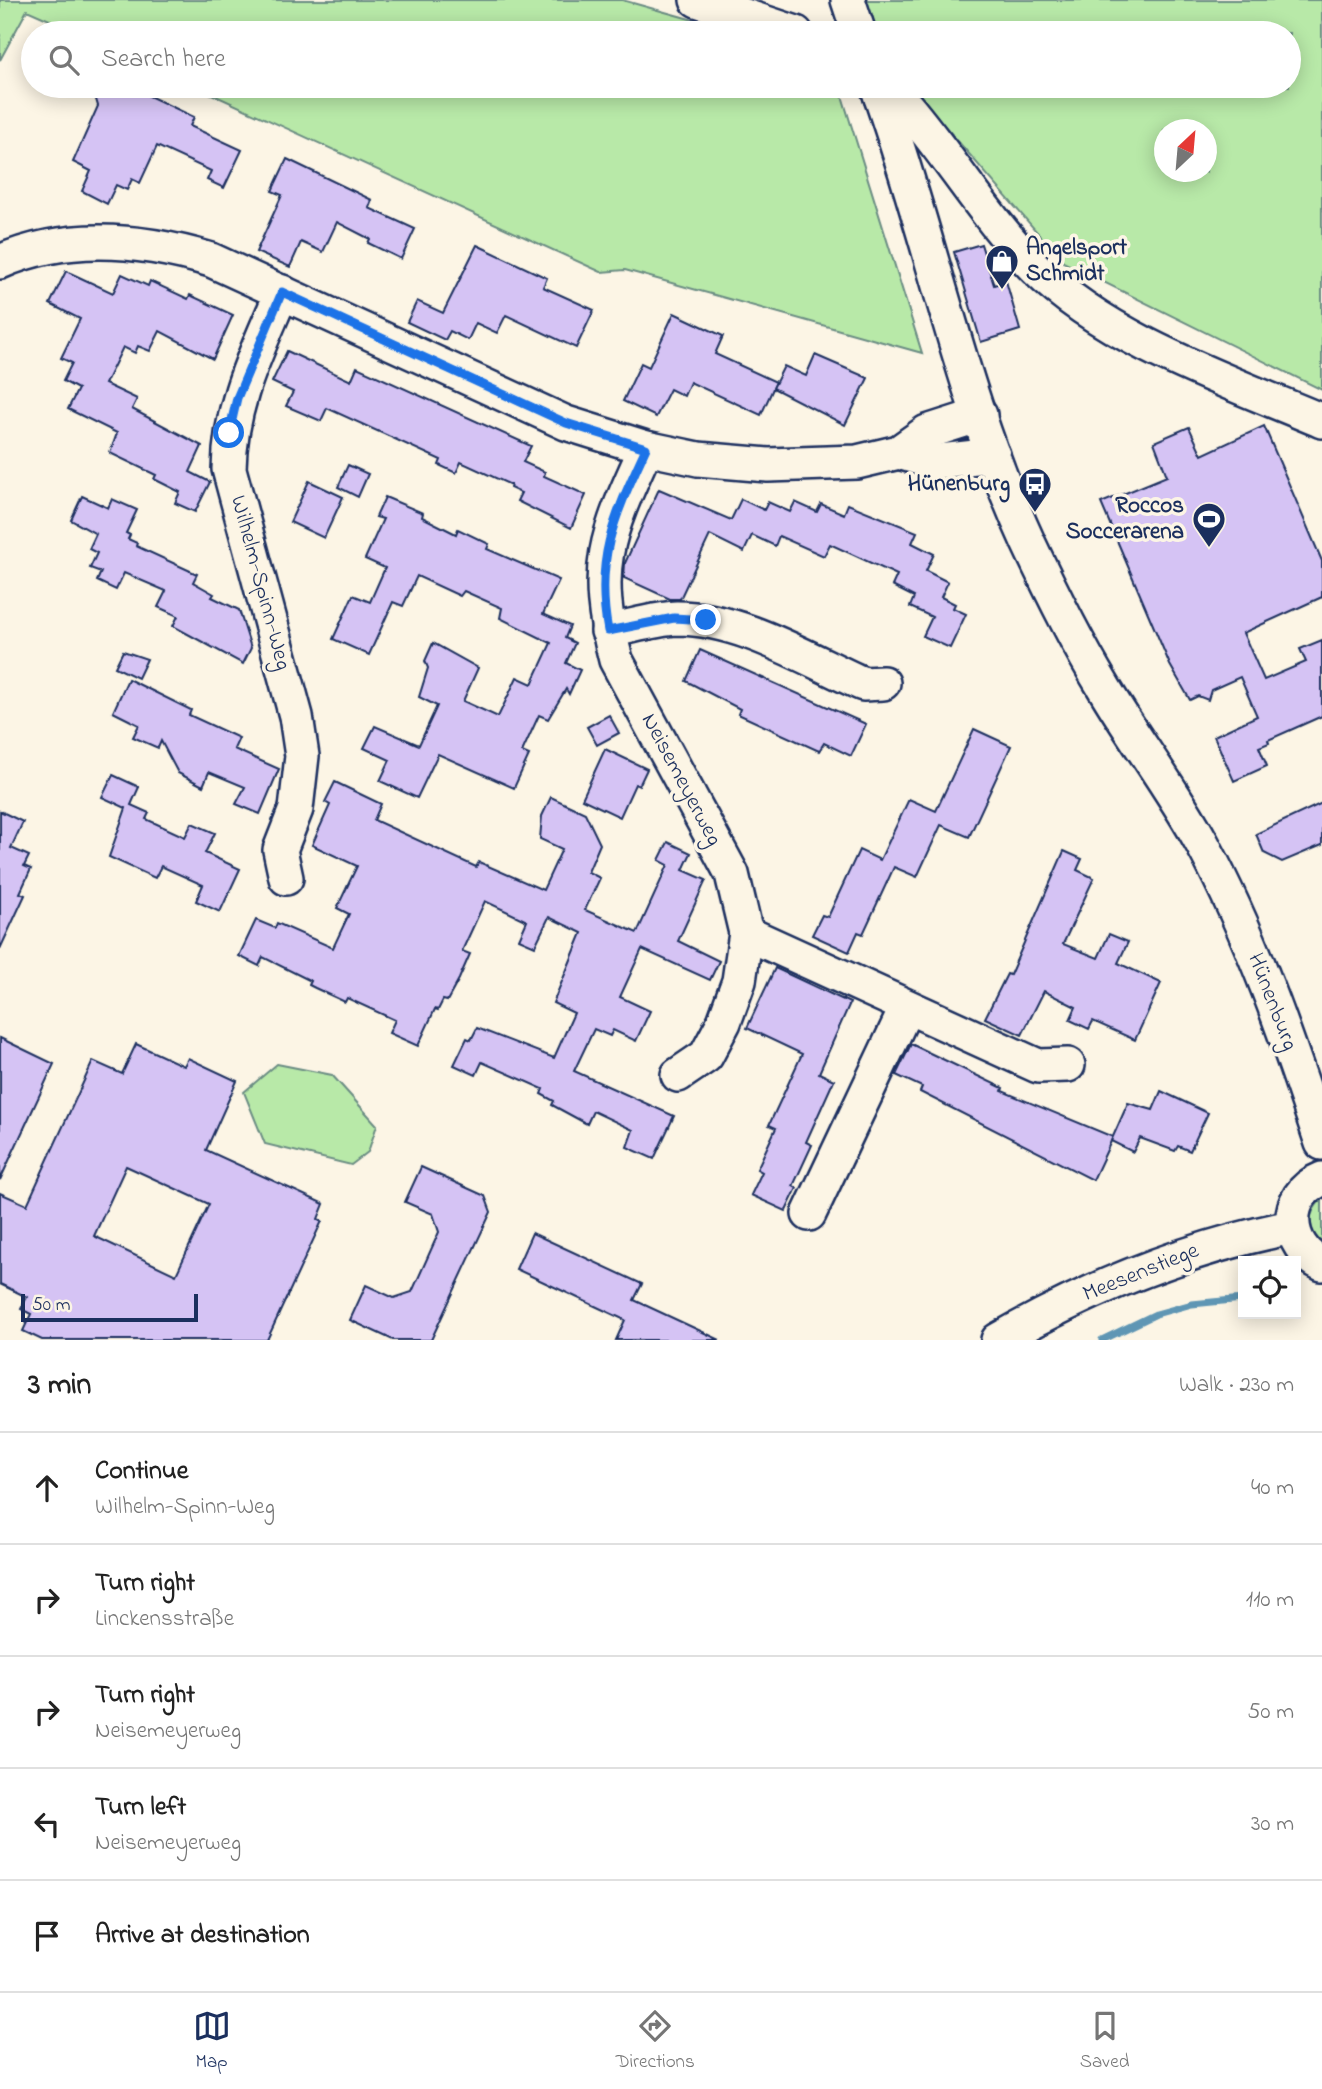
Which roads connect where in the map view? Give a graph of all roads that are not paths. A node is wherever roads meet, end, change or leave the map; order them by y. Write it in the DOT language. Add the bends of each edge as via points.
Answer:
graph roads {
  1 [pos="697,0"];
  2 [pos="848,0"];
  3 [pos="760,21"];
  4 [pos="855,21"];
  5 [pos="881,98"];
  6 [pos="891,98"];
  7 [pos="0,262"];
  8 [pos="282,292"];
  9 [pos="980,415"];
  10 [pos="1322,421"];
  11 [pos="646,448"];
  12 [pos="899,452"];
  13 [pos="993,455"];
  14 [pos="608,631"];
  15 [pos="883,683"];
  16 [pos="286,878"];
  17 [pos="746,933"];
  18 [pos="907,1007"];
  19 [pos="1068,1065"];
  20 [pos="678,1075"];
  21 [pos="1322,1143"];
  22 [pos="1322,1179"];
  23 [pos="809,1214"];
  24 [pos="1292,1227"];
  25 [pos="1322,1264"];
  26 [pos="998,1340"];
  1 -- 3 [label="street"];
  2 -- 4 [label="street"];
  5 -- 9 [label="street, Hünenburg"];
  6 -- 10 [label="street, Hünenburg" via="906,106 1003,233 1067,295 1178,359"];
  7 -- 8 [label="street" via="52,246 134,242 211,260"];
  8 -- 11 [label="street" via="566,423"];
  8 -- 16 [label="street, Wilhelm-Spinn-Weg" via="237,398 229,433 229,469 296,716 302,755 296,809 280,850"];
  9 -- 12 [label="street" via="927,432"];
  9 -- 13 [label="street, Hünenburg"];
  11 -- 12 [label="street" via="768,465 857,461"];
  11 -- 14 [label="street, Neisemeyerweg" via="604,552 602,599"];
  12 -- 13 [label="street" via="932,462"];
  13 -- 21 [label="street, Hünenburg" via="1068,625 1222,882 1267,983"];
  14 -- 15 [label="street" via="674,618 706,620 739,629 863,684"];
  14 -- 17 [label="street, Neisemeyerweg" via="616,660 732,874"];
  17 -- 18 [label="street"];
  17 -- 20 [label="street, Neisemeyerweg" via="739,981 724,1023 706,1056"];
  18 -- 19 [label="street" via="1038,1066"];
  18 -- 23 [label="street"];
  22 -- 24 [label="street" via="1297,1199"];
  24 -- 25 [label="street" via="1306,1255"];
  24 -- 26 [label="street, Meesenstiege" via="1196,1249 1131,1273"];
}
